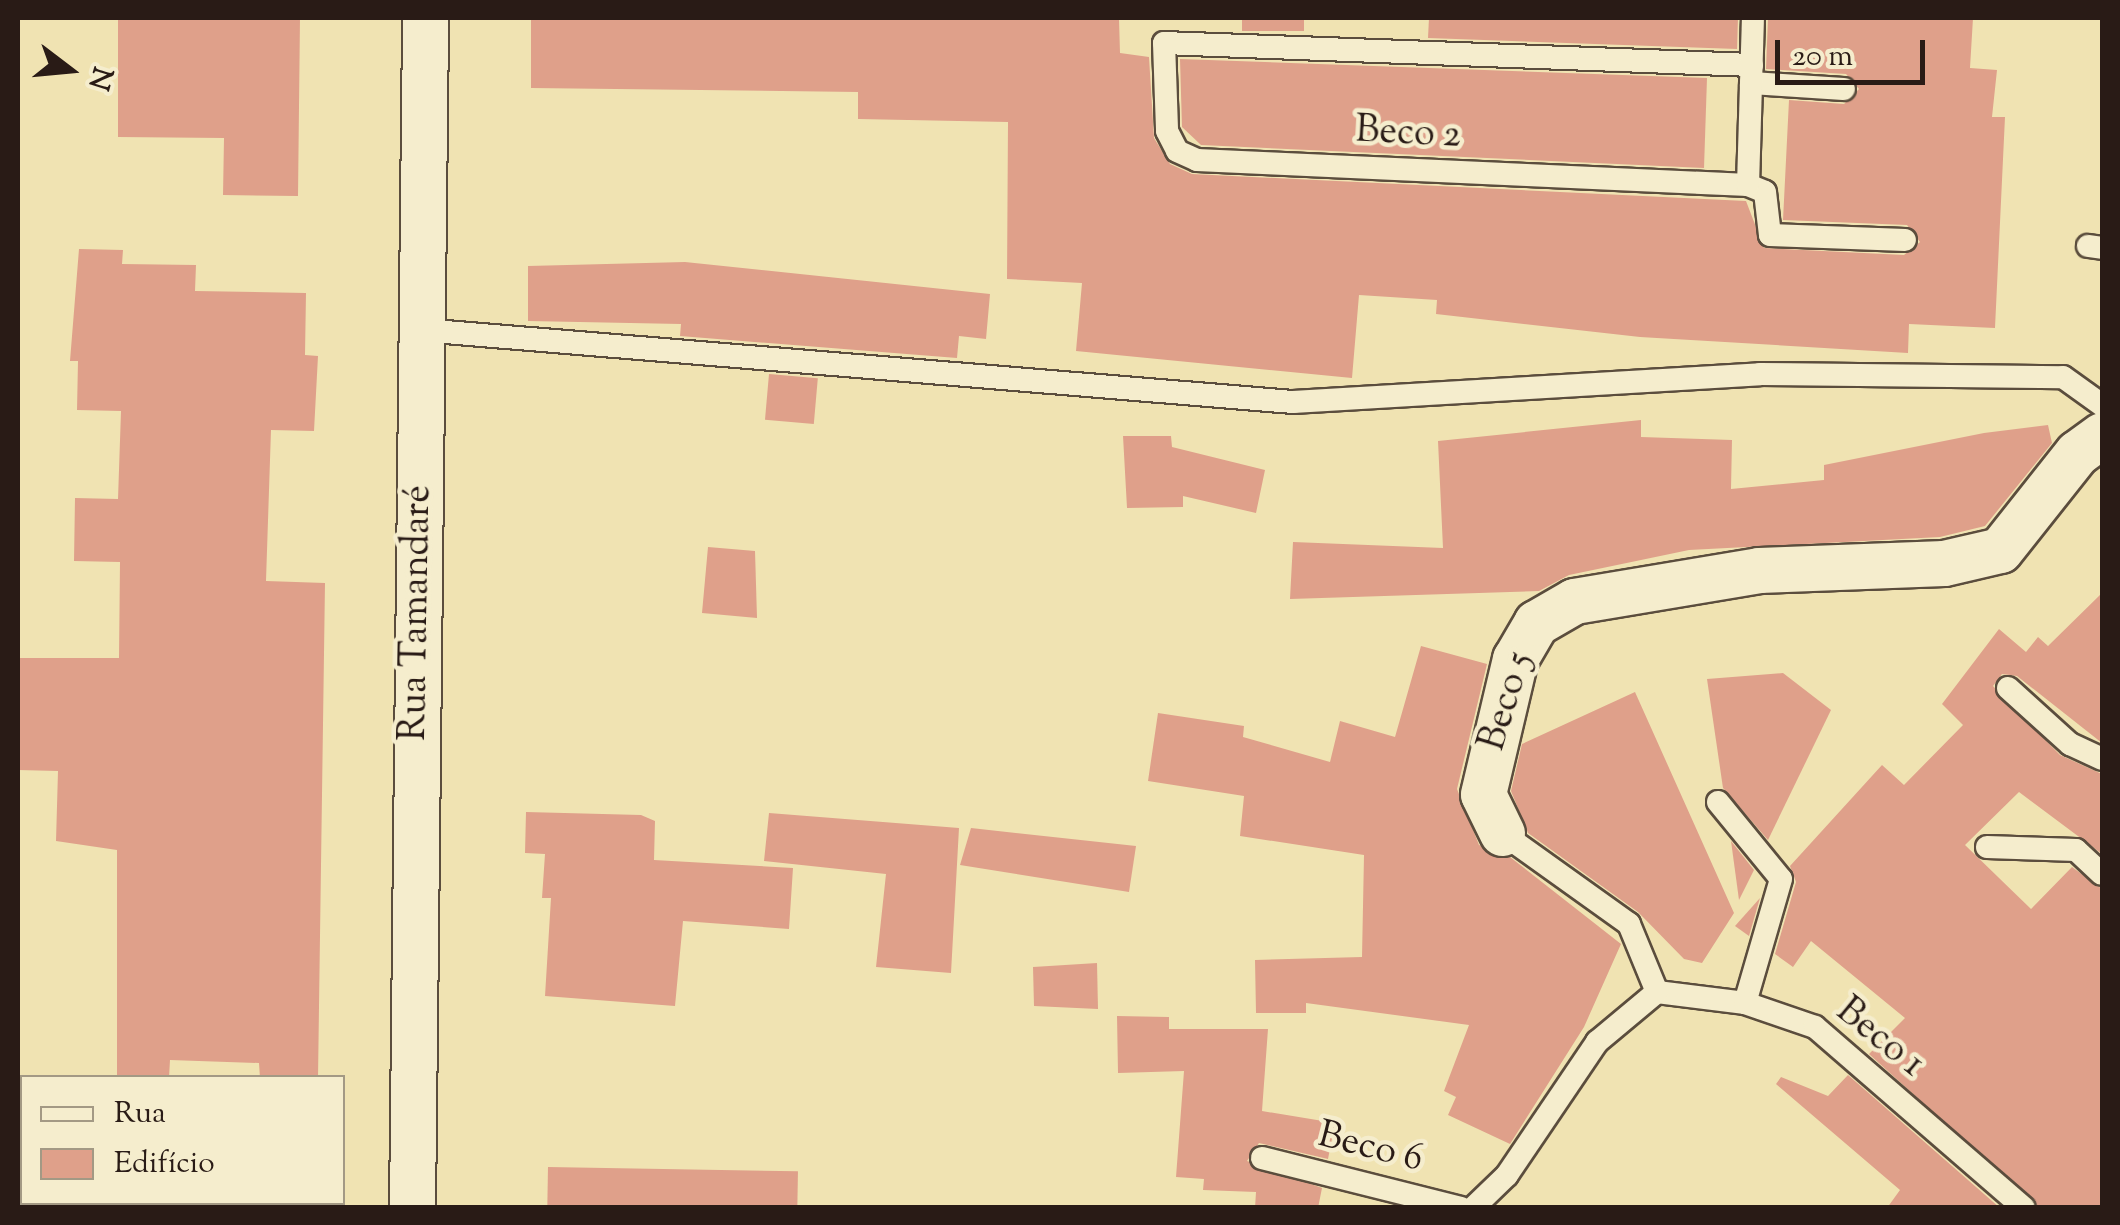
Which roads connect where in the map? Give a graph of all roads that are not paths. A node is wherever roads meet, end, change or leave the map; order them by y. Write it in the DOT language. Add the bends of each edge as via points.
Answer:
graph roads {
  1 [pos="425,18"];
  2 [pos="1752,18"];
  3 [pos="1751,74"];
  4 [pos="1844,89"];
  5 [pos="1748,185"];
  6 [pos="1904,240"];
  7 [pos="421,330"];
  8 [pos="2102,404"];
  9 [pos="2102,435"];
  10 [pos="2008,688"];
  11 [pos="2102,759"];
  12 [pos="1718,802"];
  13 [pos="1502,833"];
  14 [pos="1986,847"];
  15 [pos="2102,874"];
  16 [pos="1657,992"];
  17 [pos="1745,1003"];
  18 [pos="1262,1158"];
  19 [pos="412,1208"];
  20 [pos="1461,1208"];
  21 [pos="1473,1208"];
  22 [pos="2024,1208"];
  1 -- 7 [label="street, Rua Tamandaré"];
  2 -- 3 [label="lane"];
  3 -- 4 [label="lane"];
  3 -- 5 [label="lane"];
  3 -- 5 [label="lane, Beco 2" via="1164,44 1167,131 1176,151 1196,160"];
  5 -- 6 [label="lane" via="1764,192 1770,236"];
  7 -- 8 [label="lane" via="1293,402 1779,374 2063,377"];
  7 -- 19 [label="street, Rua Tamandaré"];
  9 -- 13 [label="street, Beco 5" via="2077,453 2000,550 1944,563 1760,570 1574,601 1536,622 1514,659 1482,794"];
  10 -- 11 [label="lane" via="2070,744"];
  12 -- 17 [label="lane" via="1781,878"];
  13 -- 16 [label="lane, Beco 5" via="1628,924"];
  14 -- 15 [label="lane" via="2076,850"];
  16 -- 17 [label="lane, Beco 1"];
  16 -- 21 [label="lane" via="1596,1042 1507,1175"];
  17 -- 22 [label="lane, Beco 1" via="1815,1027"];
  18 -- 20 [label="lane, Beco 6"];
}
